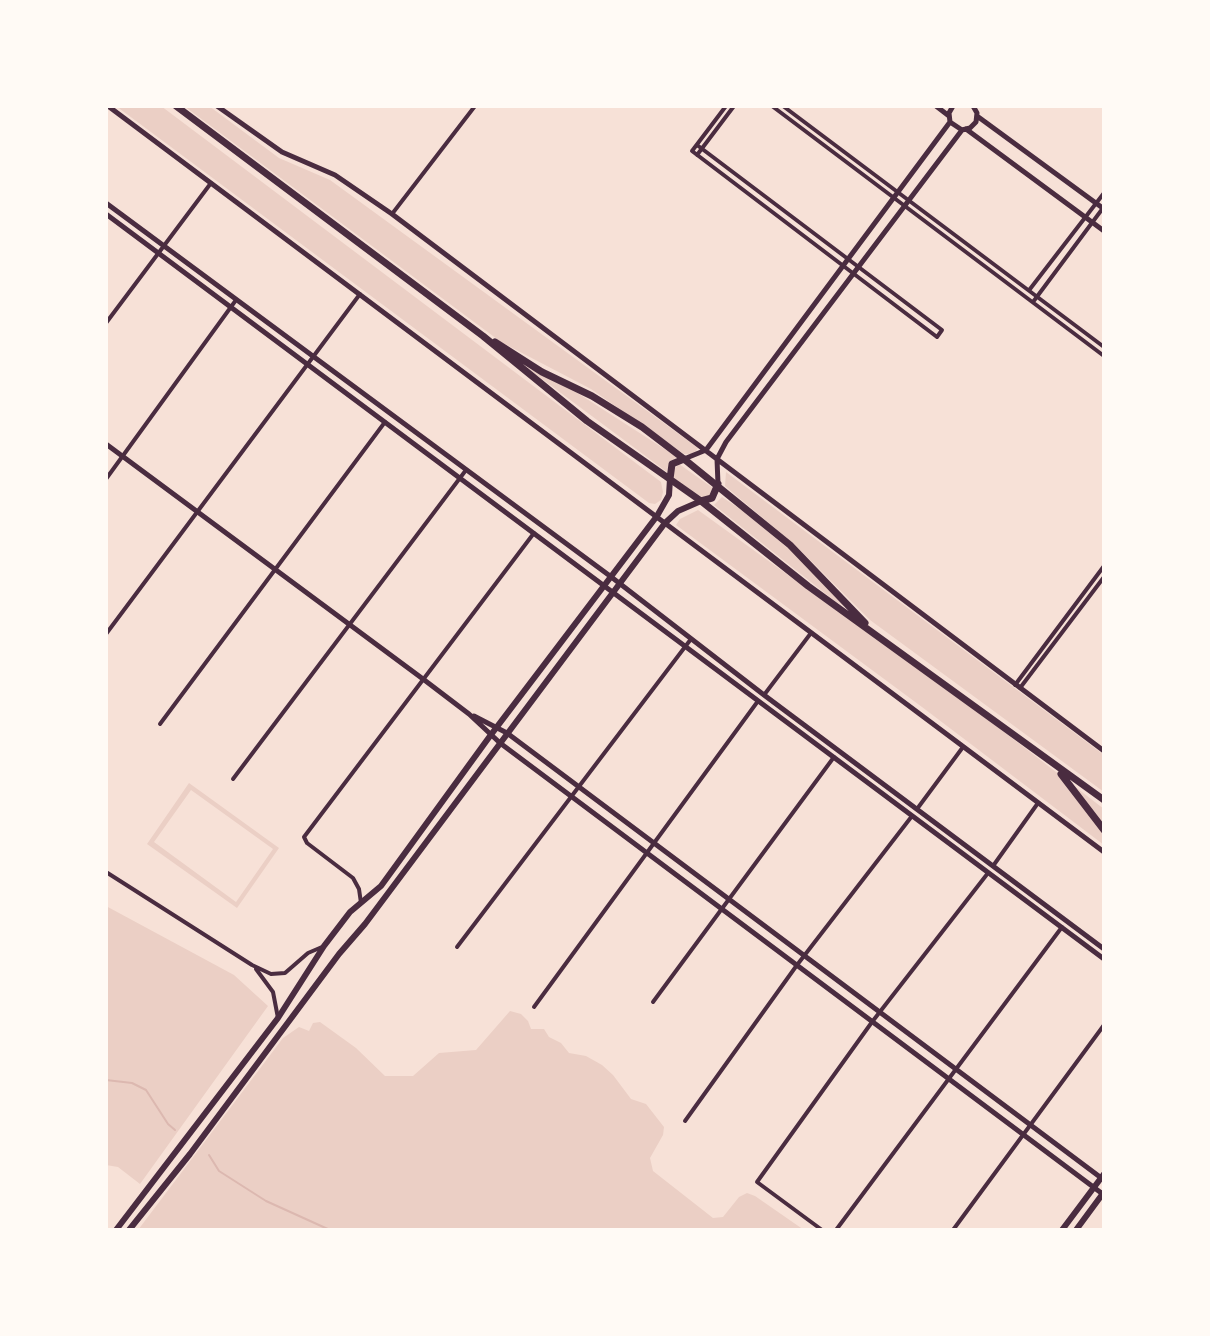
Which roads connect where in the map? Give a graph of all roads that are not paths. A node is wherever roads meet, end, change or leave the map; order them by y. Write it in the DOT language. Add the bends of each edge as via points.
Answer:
graph roads {
  1 [pos="108,106"];
  2 [pos="176,106"];
  3 [pos="217,106"];
  4 [pos="475,106"];
  5 [pos="726,106"];
  6 [pos="734,106"];
  7 [pos="772,106"];
  8 [pos="783,106"];
  9 [pos="936,106"];
  10 [pos="953,106"];
  11 [pos="976,110"];
  12 [pos="950,119"];
  13 [pos="964,130"];
  14 [pos="699,147"];
  15 [pos="211,183"];
  16 [pos="1104,193"];
  17 [pos="895,195"];
  18 [pos="1097,202"];
  19 [pos="106,203"];
  20 [pos="905,203"];
  21 [pos="1104,208"];
  22 [pos="106,214"];
  23 [pos="392,214"];
  24 [pos="1086,217"];
  25 [pos="1093,222"];
  26 [pos="1104,231"];
  27 [pos="164,246"];
  28 [pos="159,253"];
  29 [pos="848,259"];
  30 [pos="843,266"];
  31 [pos="858,267"];
  32 [pos="853,273"];
  33 [pos="1030,290"];
  34 [pos="360,294"];
  35 [pos="1038,295"];
  36 [pos="1025,296"];
  37 [pos="236,300"];
  38 [pos="1033,302"];
  39 [pos="231,306"];
  40 [pos="106,323"];
  41 [pos="483,336"];
  42 [pos="1104,347"];
  43 [pos="1104,356"];
  44 [pos="313,357"];
  45 [pos="308,364"];
  46 [pos="385,422"];
  47 [pos="106,444"];
  48 [pos="706,450"];
  49 [pos="123,457"];
  50 [pos="684,459"];
  51 [pos="717,459"];
  52 [pos="466,470"];
  53 [pos="459,477"];
  54 [pos="106,479"];
  55 [pos="670,479"];
  56 [pos="718,484"];
  57 [pos="701,501"];
  58 [pos="198,511"];
  59 [pos="657,516"];
  60 [pos="665,523"];
  61 [pos="534,533"];
  62 [pos="1104,566"];
  63 [pos="275,569"];
  64 [pos="610,576"];
  65 [pos="1104,577"];
  66 [pos="619,584"];
  67 [pos="603,586"];
  68 [pos="612,593"];
  69 [pos="350,624"];
  70 [pos="811,633"];
  71 [pos="106,634"];
  72 [pos="878,636"];
  73 [pos="691,639"];
  74 [pos="686,645"];
  75 [pos="423,679"];
  76 [pos="1018,686"];
  77 [pos="761,698"];
  78 [pos="469,714"];
  79 [pos="160,724"];
  80 [pos="498,726"];
  81 [pos="507,733"];
  82 [pos="490,736"];
  83 [pos="500,743"];
  84 [pos="963,747"];
  85 [pos="1104,751"];
  86 [pos="834,757"];
  87 [pos="1055,765"];
  88 [pos="233,779"];
  89 [pos="579,787"];
  90 [pos="571,797"];
  91 [pos="1104,800"];
  92 [pos="1038,803"];
  93 [pos="917,810"];
  94 [pos="912,816"];
  95 [pos="1104,830"];
  96 [pos="654,843"];
  97 [pos="1104,852"];
  98 [pos="646,853"];
  99 [pos="993,866"];
  100 [pos="106,872"];
  101 [pos="988,872"];
  102 [pos="730,900"];
  103 [pos="361,903"];
  104 [pos="722,910"];
  105 [pos="371,917"];
  106 [pos="1062,927"];
  107 [pos="326,944"];
  108 [pos="457,947"];
  109 [pos="1104,949"];
  110 [pos="339,954"];
  111 [pos="804,956"];
  112 [pos="1104,959"];
  113 [pos="252,965"];
  114 [pos="797,965"];
  115 [pos="653,1002"];
  116 [pos="534,1007"];
  117 [pos="880,1012"];
  118 [pos="278,1018"];
  119 [pos="872,1022"];
  120 [pos="1104,1025"];
  121 [pos="955,1069"];
  122 [pos="948,1078"];
  123 [pos="685,1121"];
  124 [pos="1029,1124"];
  125 [pos="1022,1134"];
  126 [pos="1103,1177"];
  127 [pos="1094,1188"];
  128 [pos="1104,1194"];
  129 [pos="116,1230"];
  130 [pos="129,1230"];
  131 [pos="822,1230"];
  132 [pos="836,1230"];
  133 [pos="953,1230"];
  134 [pos="1062,1230"];
  135 [pos="1076,1230"];
  1 -- 15 [label="street"];
  2 -- 41 [label="highway"];
  3 -- 23 [label="street" via="282,152 335,175"];
  4 -- 23 [label="street"];
  5 -- 14 [label="street"];
  6 -- 14 [label="street"];
  7 -- 17 [label="street"];
  8 -- 17 [label="street"];
  9 -- 12 [label="street"];
  10 -- 12 [label="street"];
  11 -- 13 [label="street" via="973,125"];
  11 -- 18 [label="street"];
  12 -- 13 [label="street"];
  12 -- 17 [label="street"];
  13 -- 20 [label="street"];
  13 -- 24 [label="street"];
  14 -- 29 [label="street"];
  14 -- 30 [label="street" via="695,153"];
  15 -- 27 [label="street"];
  15 -- 34 [label="street"];
  16 -- 18 [label="street"];
  17 -- 20 [label="street"];
  17 -- 29 [label="street"];
  18 -- 21 [label="street"];
  18 -- 24 [label="street"];
  19 -- 27 [label="street"];
  20 -- 31 [label="street"];
  20 -- 33 [label="street"];
  20 -- 36 [label="street"];
  21 -- 25 [label="street"];
  22 -- 28 [label="street"];
  23 -- 48 [label="street"];
  24 -- 25 [label="street"];
  24 -- 33 [label="street"];
  25 -- 26 [label="street"];
  25 -- 35 [label="street"];
  27 -- 28 [label="street"];
  27 -- 37 [label="street"];
  28 -- 39 [label="street"];
  28 -- 40 [label="street"];
  29 -- 30 [label="street"];
  29 -- 31 [label="street"];
  30 -- 32 [label="street"];
  30 -- 48 [label="street"];
  31 -- 32 [label="street"];
  31 -- 32 [label="street" via="942,330 937,337"];
  32 -- 51 [label="street"];
  33 -- 35 [label="street"];
  33 -- 36 [label="street"];
  34 -- 44 [label="street"];
  34 -- 59 [label="street"];
  35 -- 38 [label="street"];
  35 -- 42 [label="street"];
  36 -- 38 [label="street"];
  37 -- 39 [label="street"];
  37 -- 44 [label="street"];
  38 -- 43 [label="street"];
  39 -- 45 [label="street"];
  39 -- 49 [label="street"];
  41 -- 50 [label="highway" via="592,396"];
  41 -- 55 [label="highway" via="587,421"];
  44 -- 45 [label="street"];
  44 -- 52 [label="street"];
  45 -- 46 [label="street"];
  45 -- 58 [label="street"];
  46 -- 53 [label="street"];
  46 -- 63 [label="street"];
  47 -- 49 [label="street"];
  48 -- 50 [label="street"];
  48 -- 51 [label="street"];
  49 -- 54 [label="street"];
  49 -- 58 [label="street"];
  50 -- 55 [label="highway" via="672,464"];
  50 -- 56 [label="highway"];
  51 -- 56 [label="street"];
  51 -- 76 [label="street"];
  52 -- 53 [label="street"];
  52 -- 64 [label="street"];
  53 -- 61 [label="street"];
  53 -- 69 [label="street"];
  55 -- 57 [label="highway"];
  55 -- 59 [label="main road" via="669,495"];
  56 -- 57 [label="highway" via="712,498"];
  56 -- 72 [label="highway" via="790,545"];
  57 -- 60 [label="main road"];
  57 -- 72 [label="highway"];
  58 -- 63 [label="street"];
  58 -- 71 [label="street"];
  59 -- 60 [label="street"];
  59 -- 64 [label="main road"];
  60 -- 66 [label="main road"];
  60 -- 70 [label="street"];
  61 -- 67 [label="street"];
  61 -- 75 [label="street"];
  62 -- 76 [label="street"];
  63 -- 69 [label="street"];
  63 -- 79 [label="street"];
  64 -- 66 [label="street"];
  64 -- 67 [label="main road"];
  65 -- 76 [label="street"];
  66 -- 68 [label="main road"];
  66 -- 73 [label="street"];
  67 -- 68 [label="street"];
  67 -- 80 [label="main road"];
  68 -- 74 [label="street"];
  68 -- 81 [label="main road"];
  69 -- 75 [label="street"];
  69 -- 88 [label="street"];
  70 -- 77 [label="street"];
  70 -- 84 [label="street"];
  72 -- 87 [label="highway"];
  73 -- 74 [label="street"];
  73 -- 77 [label="street"];
  74 -- 77 [label="street"];
  74 -- 89 [label="street"];
  75 -- 78 [label="street"];
  75 -- 103 [label="street" via="304,837 353,878"];
  76 -- 85 [label="street"];
  77 -- 86 [label="street"];
  77 -- 93 [label="street"];
  77 -- 96 [label="street"];
  78 -- 80 [label="street"];
  78 -- 82 [label="street"];
  80 -- 81 [label="street"];
  80 -- 82 [label="main road"];
  81 -- 83 [label="main road"];
  81 -- 89 [label="street"];
  82 -- 83 [label="street"];
  82 -- 103 [label="main road" via="381,886"];
  83 -- 90 [label="street"];
  83 -- 105 [label="main road"];
  84 -- 92 [label="street"];
  84 -- 93 [label="street"];
  86 -- 94 [label="street"];
  86 -- 102 [label="street"];
  87 -- 91 [label="highway"];
  87 -- 95 [label="highway"];
  89 -- 90 [label="street"];
  89 -- 96 [label="street"];
  90 -- 98 [label="street"];
  90 -- 108 [label="street"];
  92 -- 97 [label="street"];
  92 -- 99 [label="street"];
  93 -- 94 [label="street"];
  93 -- 99 [label="street"];
  94 -- 101 [label="street"];
  94 -- 111 [label="street"];
  96 -- 98 [label="street"];
  96 -- 102 [label="street"];
  98 -- 104 [label="street"];
  98 -- 116 [label="street"];
  99 -- 101 [label="street"];
  99 -- 109 [label="street"];
  100 -- 113 [label="street"];
  101 -- 106 [label="street"];
  101 -- 117 [label="street"];
  102 -- 104 [label="street"];
  102 -- 111 [label="street"];
  103 -- 105 [label="main road"];
  103 -- 107 [label="main road"];
  104 -- 114 [label="street"];
  104 -- 115 [label="street"];
  105 -- 110 [label="main road"];
  106 -- 112 [label="street"];
  106 -- 121 [label="street"];
  107 -- 110 [label="main road"];
  107 -- 113 [label="street" via="280,975"];
  107 -- 118 [label="main road"];
  110 -- 130 [label="main road"];
  111 -- 114 [label="street"];
  111 -- 117 [label="street"];
  113 -- 118 [label="street" via="273,992"];
  114 -- 119 [label="street"];
  114 -- 123 [label="street"];
  117 -- 119 [label="street"];
  117 -- 121 [label="street"];
  118 -- 129 [label="main road"];
  119 -- 122 [label="street"];
  119 -- 131 [label="street" via="757,1182"];
  120 -- 124 [label="street"];
  121 -- 122 [label="street"];
  121 -- 124 [label="street"];
  122 -- 125 [label="street"];
  122 -- 132 [label="street"];
  124 -- 125 [label="street"];
  124 -- 126 [label="street"];
  125 -- 127 [label="street"];
  125 -- 133 [label="street"];
  126 -- 127 [label="main road"];
  127 -- 128 [label="street"];
  127 -- 134 [label="main road"];
  128 -- 135 [label="main road"];
}
